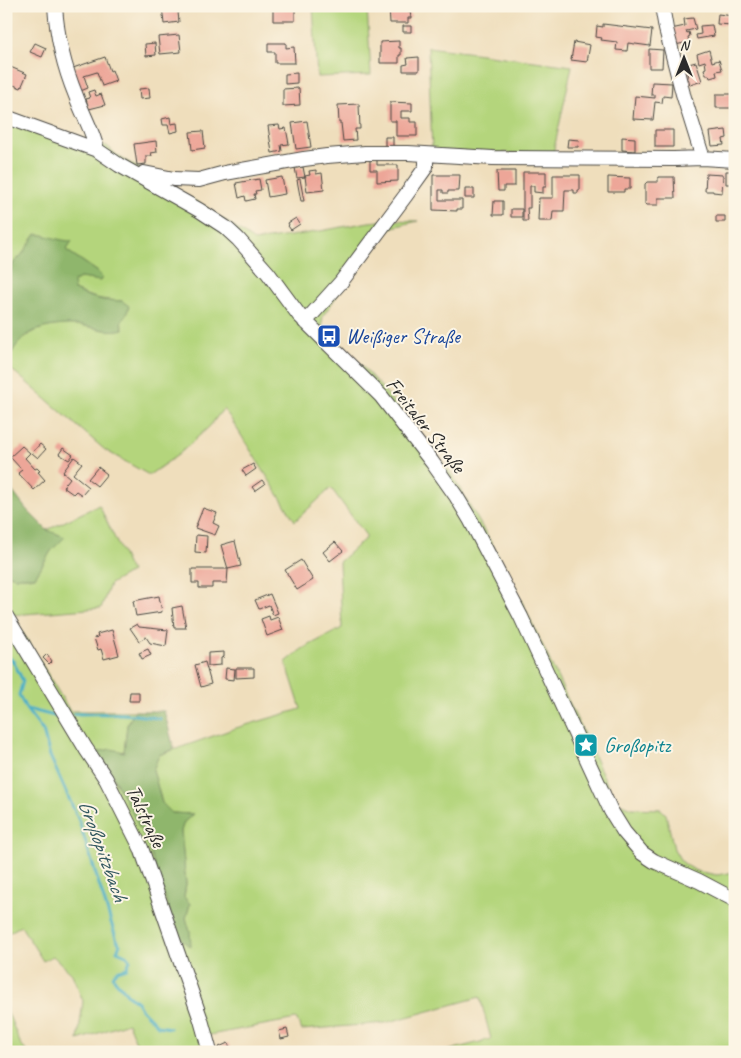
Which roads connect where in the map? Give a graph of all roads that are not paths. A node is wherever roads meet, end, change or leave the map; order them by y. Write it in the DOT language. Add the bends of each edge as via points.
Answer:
graph roads {
  1 [pos="56,6"];
  2 [pos="662,6"];
  3 [pos="6,117"];
  4 [pos="97,150"];
  5 [pos="426,155"];
  6 [pos="702,158"];
  7 [pos="735,160"];
  8 [pos="142,177"];
  9 [pos="305,322"];
  10 [pos="6,616"];
  11 [pos="735,900"];
  12 [pos="210,1052"];
  1 -- 4 [label="street" via="59,45"];
  2 -- 6 [label="street"];
  3 -- 4 [label="street, Freitaler Straße"];
  4 -- 8 [label="street, Freitaler Straße"];
  5 -- 6 [label="street" via="526,159"];
  5 -- 8 [label="street" via="365,153 326,156 199,180 144,173"];
  5 -- 9 [label="street" via="426,167 406,195 342,282"];
  6 -- 7 [label="street"];
  8 -- 9 [label="street, Freitaler Straße" via="199,210 238,239"];
  9 -- 11 [label="street, Freitaler Straße" via="381,396 456,496 521,616 611,811 624,832 642,853 654,861"];
  10 -- 12 [label="street, Talstraße" via="106,779 141,848"];
}
